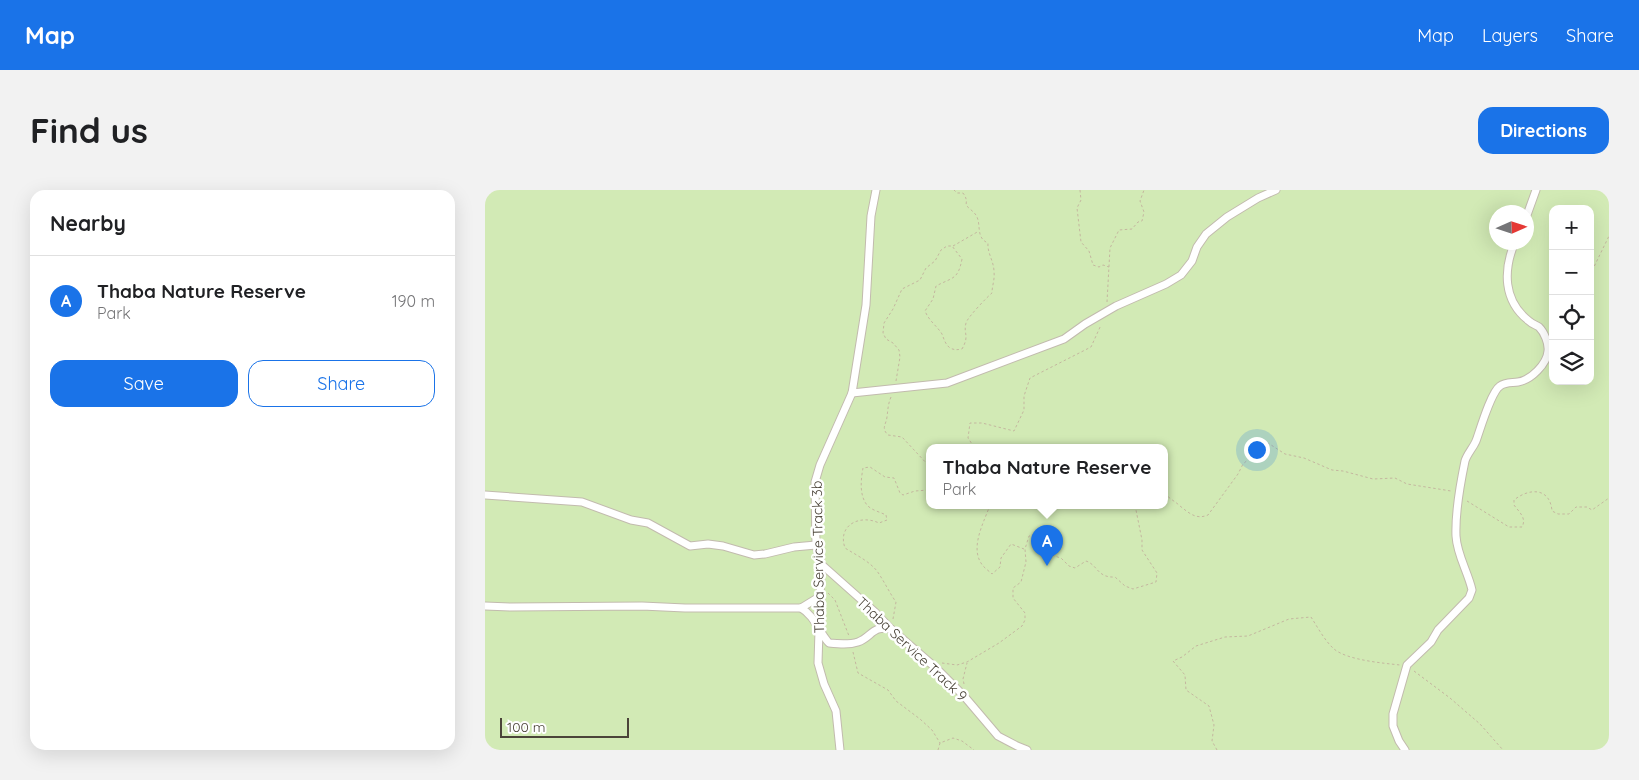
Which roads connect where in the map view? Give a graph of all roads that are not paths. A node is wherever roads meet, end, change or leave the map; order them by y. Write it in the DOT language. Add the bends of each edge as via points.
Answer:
graph roads {
  1 [pos="876,190"];
  2 [pos="1276,190"];
  3 [pos="1536,190"];
  4 [pos="1531,205"];
  5 [pos="1512,250"];
  6 [pos="852,393"];
  7 [pos="485,495"];
  8 [pos="816,545"];
  9 [pos="821,564"];
  10 [pos="819,597"];
  11 [pos="485,606"];
  12 [pos="801,608"];
  13 [pos="891,629"];
  14 [pos="819,631"];
  15 [pos="840,750"];
  16 [pos="1027,750"];
  17 [pos="1405,750"];
  1 -- 6 [label="street, Thaba Service Track 3b" via="871,216 866,305"];
  2 -- 6 [label="street" via="1227,217 1206,234 1181,275 1131,298 1064,339 954,381"];
  3 -- 4 [label="street"];
  5 -- 17 [label="street" via="1508,263 1509,292 1519,311 1539,328 1549,344 1548,353 1531,376 1500,386 1495,391 1466,458 1456,515 1456,538 1472,590 1469,598 1438,630 1431,642 1407,665 1393,714 1393,726"];
  6 -- 8 [label="street, Thaba Service Track 3b" via="815,482"];
  7 -- 8 [label="street" via="582,502 648,523 690,546 723,546 754,555"];
  8 -- 9 [label="street, Thaba Service Track 3b"];
  9 -- 10 [label="street, Thaba Service Track 3b"];
  9 -- 13 [label="street, Thaba Service Track 9"];
  10 -- 12 [label="street"];
  10 -- 14 [label="street, Thaba Service Track 3b"];
  11 -- 12 [label="street"];
  12 -- 14 [label="street" via="810,613"];
  13 -- 14 [label="street" via="876,629 861,641 851,643 829,642"];
  13 -- 16 [label="street, Thaba Service Track 9" via="931,663 998,736"];
  14 -- 15 [label="street, Thaba Service Track 3b" via="818,663 836,712"];
}
